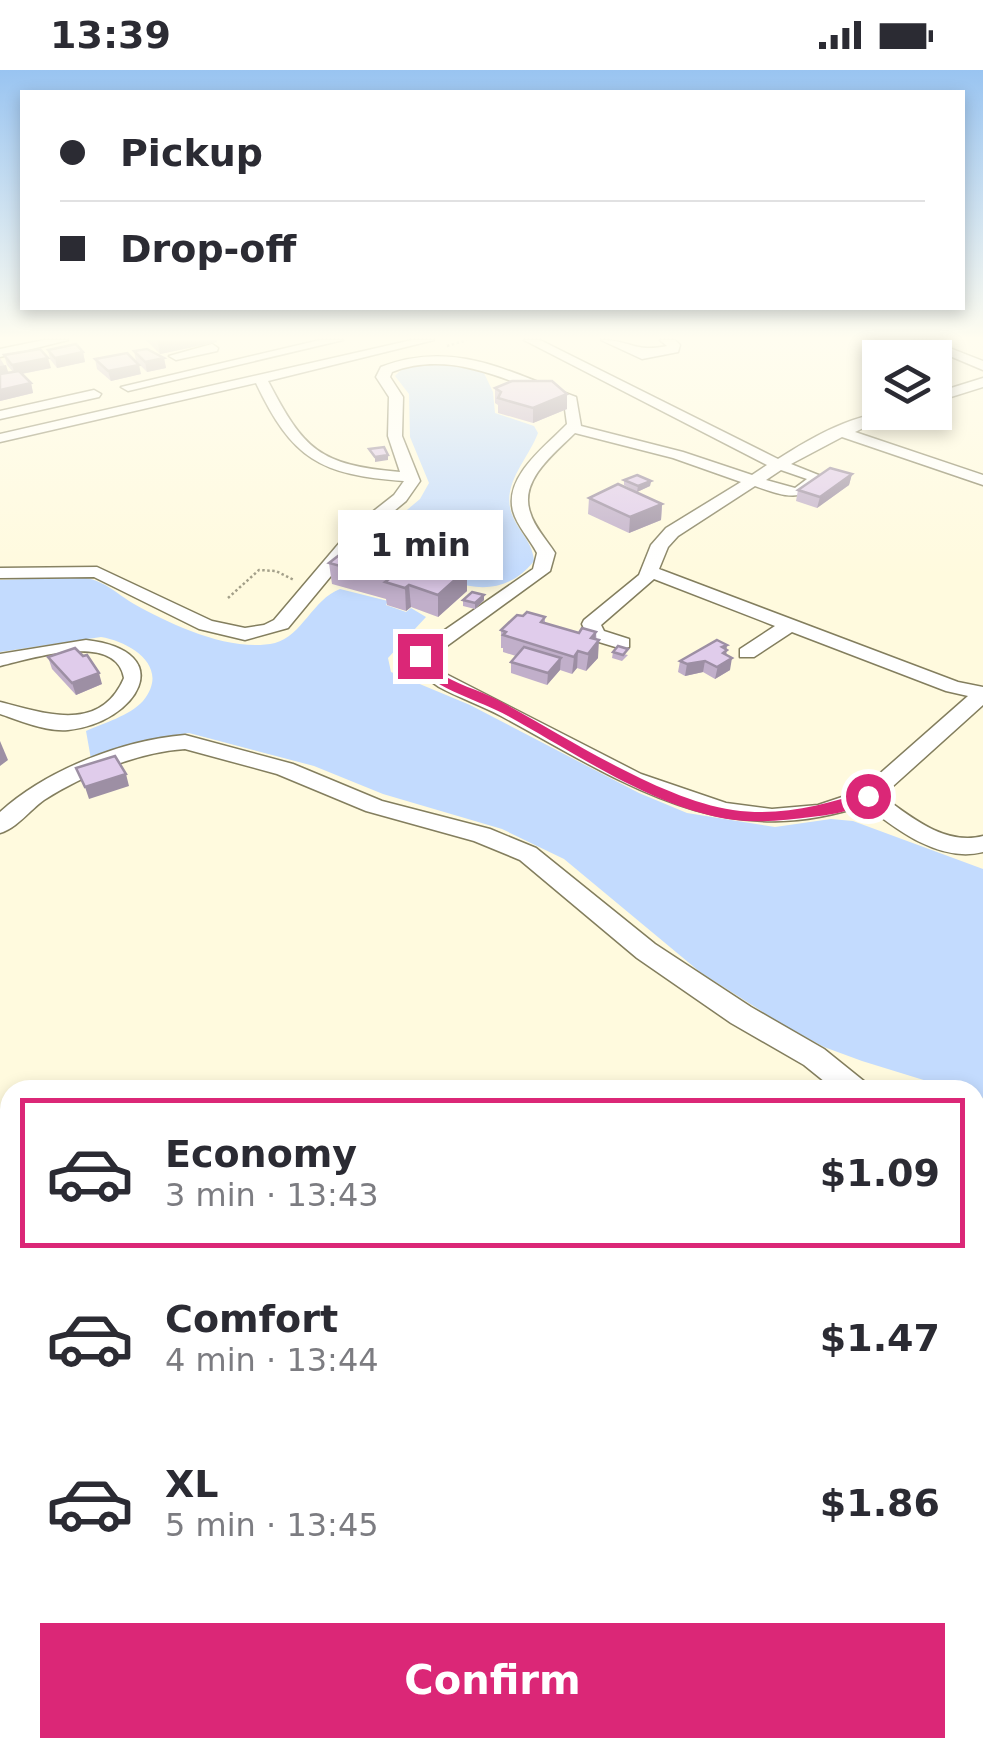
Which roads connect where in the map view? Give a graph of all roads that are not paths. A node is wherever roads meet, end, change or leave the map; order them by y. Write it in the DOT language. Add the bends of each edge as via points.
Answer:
graph roads {
  1 [pos="84,419"];
  2 [pos="280,419"];
  3 [pos="395,419"];
  4 [pos="572,419"];
  5 [pos="683,419"];
  6 [pos="862,422"];
  7 [pos="572,428"];
  8 [pos="839,431"];
  9 [pos="0,438"];
  10 [pos="778,464"];
  11 [pos="410,477"];
  12 [pos="752,480"];
  13 [pos="983,480"];
  14 [pos="650,572"];
  15 [pos="0,573"];
  16 [pos="791,624"];
  17 [pos="622,643"];
  18 [pos="747,653"];
  19 [pos="0,660"];
  20 [pos="983,694"];
  21 [pos="0,708"];
  22 [pos="868,796"];
  23 [pos="0,825"];
  24 [pos="983,844"];
  25 [pos="843,1080"];
  1 -- 9 [label="street"];
  2 -- 11 [label="street" via="306,449 352,468"];
  3 -- 11 [label="street"];
  4 -- 7 [label="street"];
  5 -- 10 [label="street"];
  6 -- 8 [label="street"];
  7 -- 12 [label="street"];
  7 -- 22 [label="street" via="534,463 520,501 544,549 542,571 420,656 422,666 587,756 699,807 772,816 833,810"];
  8 -- 10 [label="street"];
  8 -- 13 [label="street"];
  10 -- 12 [label="street"];
  10 -- 12 [label="street" via="818,479 795,494"];
  11 -- 15 [label="street" via="412,486 358,532 281,624 245,634 180,615 104,574"];
  12 -- 14 [label="street" via="672,532"];
  14 -- 16 [label="street"];
  14 -- 17 [label="street" via="591,624 596,635"];
  16 -- 18 [label="street"];
  16 -- 20 [label="street"];
  19 -- 21 [label="street" via="95,646 122,656 134,671 119,704 80,722 54,723"];
  20 -- 22 [label="street"];
  22 -- 24 [label="street" via="935,838 961,848"];
  23 -- 25 [label="street" via="44,789 171,743 286,769 374,806 482,835 536,858 646,951"];
}
